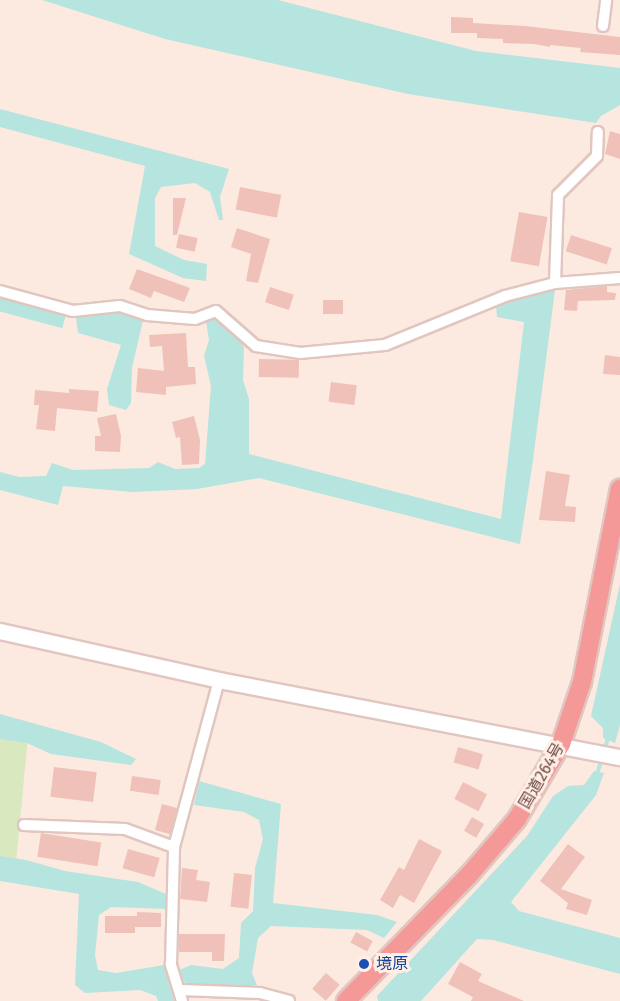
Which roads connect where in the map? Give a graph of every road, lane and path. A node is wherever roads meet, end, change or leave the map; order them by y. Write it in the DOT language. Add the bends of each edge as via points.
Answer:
graph roads {
  1 [pos="606,0"];
  2 [pos="603,26"];
  3 [pos="598,132"];
  4 [pos="620,278"];
  5 [pos="555,283"];
  6 [pos="0,291"];
  7 [pos="620,489"];
  8 [pos="0,631"];
  9 [pos="219,680"];
  10 [pos="561,744"];
  11 [pos="617,756"];
  12 [pos="24,825"];
  13 [pos="174,847"];
  14 [pos="182,995"];
  15 [pos="355,998"];
  16 [pos="289,1001"];
  1 -- 2 [label="street"];
  3 -- 5 [label="street" via="597,156 558,195"];
  4 -- 5 [label="street"];
  5 -- 6 [label="street" via="505,296 385,345 300,353 256,346 216,311 195,319 147,315 120,306 73,311"];
  7 -- 10 [label="highway, 国道264号" via="582,682"];
  8 -- 9 [label="street"];
  9 -- 10 [label="street"];
  9 -- 13 [label="street"];
  10 -- 11 [label="street"];
  10 -- 15 [label="highway, 国道264号" via="517,819"];
  12 -- 13 [label="street" via="125,829"];
  13 -- 14 [label="street" via="171,964"];
  14 -- 16 [label="street" via="260,993"];
}
